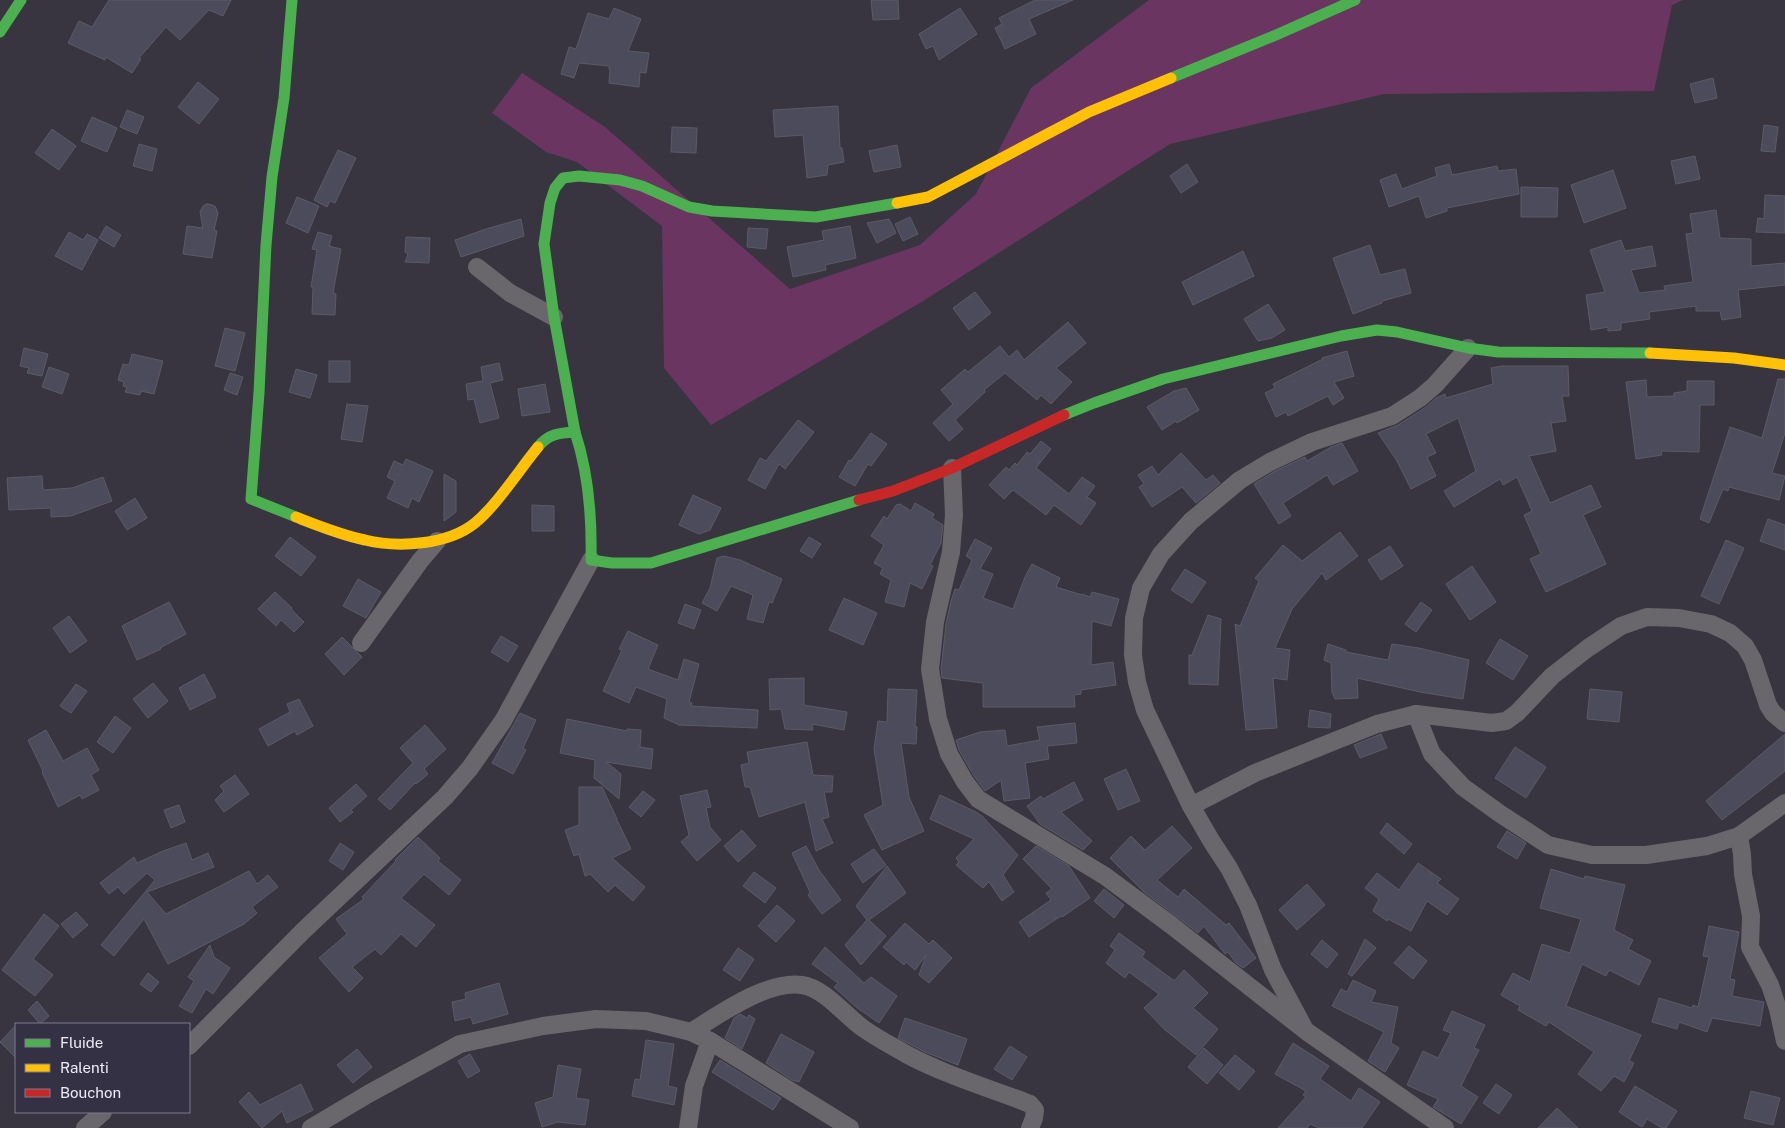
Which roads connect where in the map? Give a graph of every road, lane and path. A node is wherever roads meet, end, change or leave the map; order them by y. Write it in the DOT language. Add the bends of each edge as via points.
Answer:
graph roads {
  1 [pos="21,0"];
  2 [pos="292,0"];
  3 [pos="1355,0"];
  4 [pos="0,32"];
  5 [pos="477,267"];
  6 [pos="554,318"];
  7 [pos="1468,348"];
  8 [pos="1785,365"];
  9 [pos="574,432"];
  10 [pos="952,468"];
  11 [pos="438,540"];
  12 [pos="591,560"];
  13 [pos="361,643"];
  14 [pos="1416,714"];
  15 [pos="1785,723"];
  16 [pos="1785,803"];
  17 [pos="1191,806"];
  18 [pos="1738,836"];
  19 [pos="691,1032"];
  20 [pos="1306,1032"];
  21 [pos="710,1041"];
  22 [pos="1785,1041"];
  23 [pos="190,1045"];
  24 [pos="102,1113"];
  25 [pos="85,1128"];
  26 [pos="311,1128"];
  27 [pos="688,1128"];
  28 [pos="850,1128"];
  29 [pos="1030,1128"];
  30 [pos="1445,1128"];
  1 -- 4 [label="street"];
  2 -- 11 [label="street" via="266,245 251,499 329,530 367,541 401,544"];
  3 -- 6 [label="street" via="1089,112 928,197 865,210 797,216 712,211 689,207 620,180 579,176 563,178 550,203 544,244"];
  5 -- 6 [label="street" via="510,293"];
  6 -- 9 [label="street"];
  7 -- 8 [label="street" via="1498,352 1640,353 1734,358"];
  7 -- 10 [label="street" via="1377,330 1333,338 1163,379 1041,425"];
  7 -- 17 [label="street" via="1435,385 1392,416 1312,442 1240,480 1191,521 1161,554 1142,588 1134,618 1133,655 1145,710"];
  9 -- 11 [label="street" via="553,434 543,440 475,524 456,535"];
  9 -- 12 [label="street" via="583,462 592,522"];
  10 -- 12 [label="street" via="893,491 650,563"];
  10 -- 20 [label="street" via="954,516 951,552 935,622 930,669 945,743 965,782 978,799 1105,876 1172,925"];
  11 -- 13 [label="street"];
  12 -- 23 [label="street" via="503,721 470,768 445,797 303,931"];
  14 -- 15 [label="street" via="1492,723 1506,720 1517,713 1552,676 1588,648 1621,626 1647,617 1711,624 1730,633 1745,646 1768,705"];
  14 -- 17 [label="street" via="1345,735 1255,773"];
  14 -- 18 [label="street" via="1432,754 1463,787 1548,845 1592,855 1646,855 1707,846"];
  16 -- 18 [label="street"];
  17 -- 20 [label="street" via="1229,868 1273,970"];
  18 -- 22 [label="street" via="1751,916 1750,947 1770,985"];
  19 -- 21 [label="street"];
  19 -- 26 [label="street" via="646,1021 596,1019 543,1026 460,1044"];
  19 -- 29 [label="street" via="745,999 781,985 801,985 816,990 863,1028 906,1054 1030,1104 1035,1110"];
  20 -- 30 [label="street"];
  21 -- 27 [label="street" via="694,1086"];
  21 -- 28 [label="street"];
  24 -- 25 [label="street"];
}
